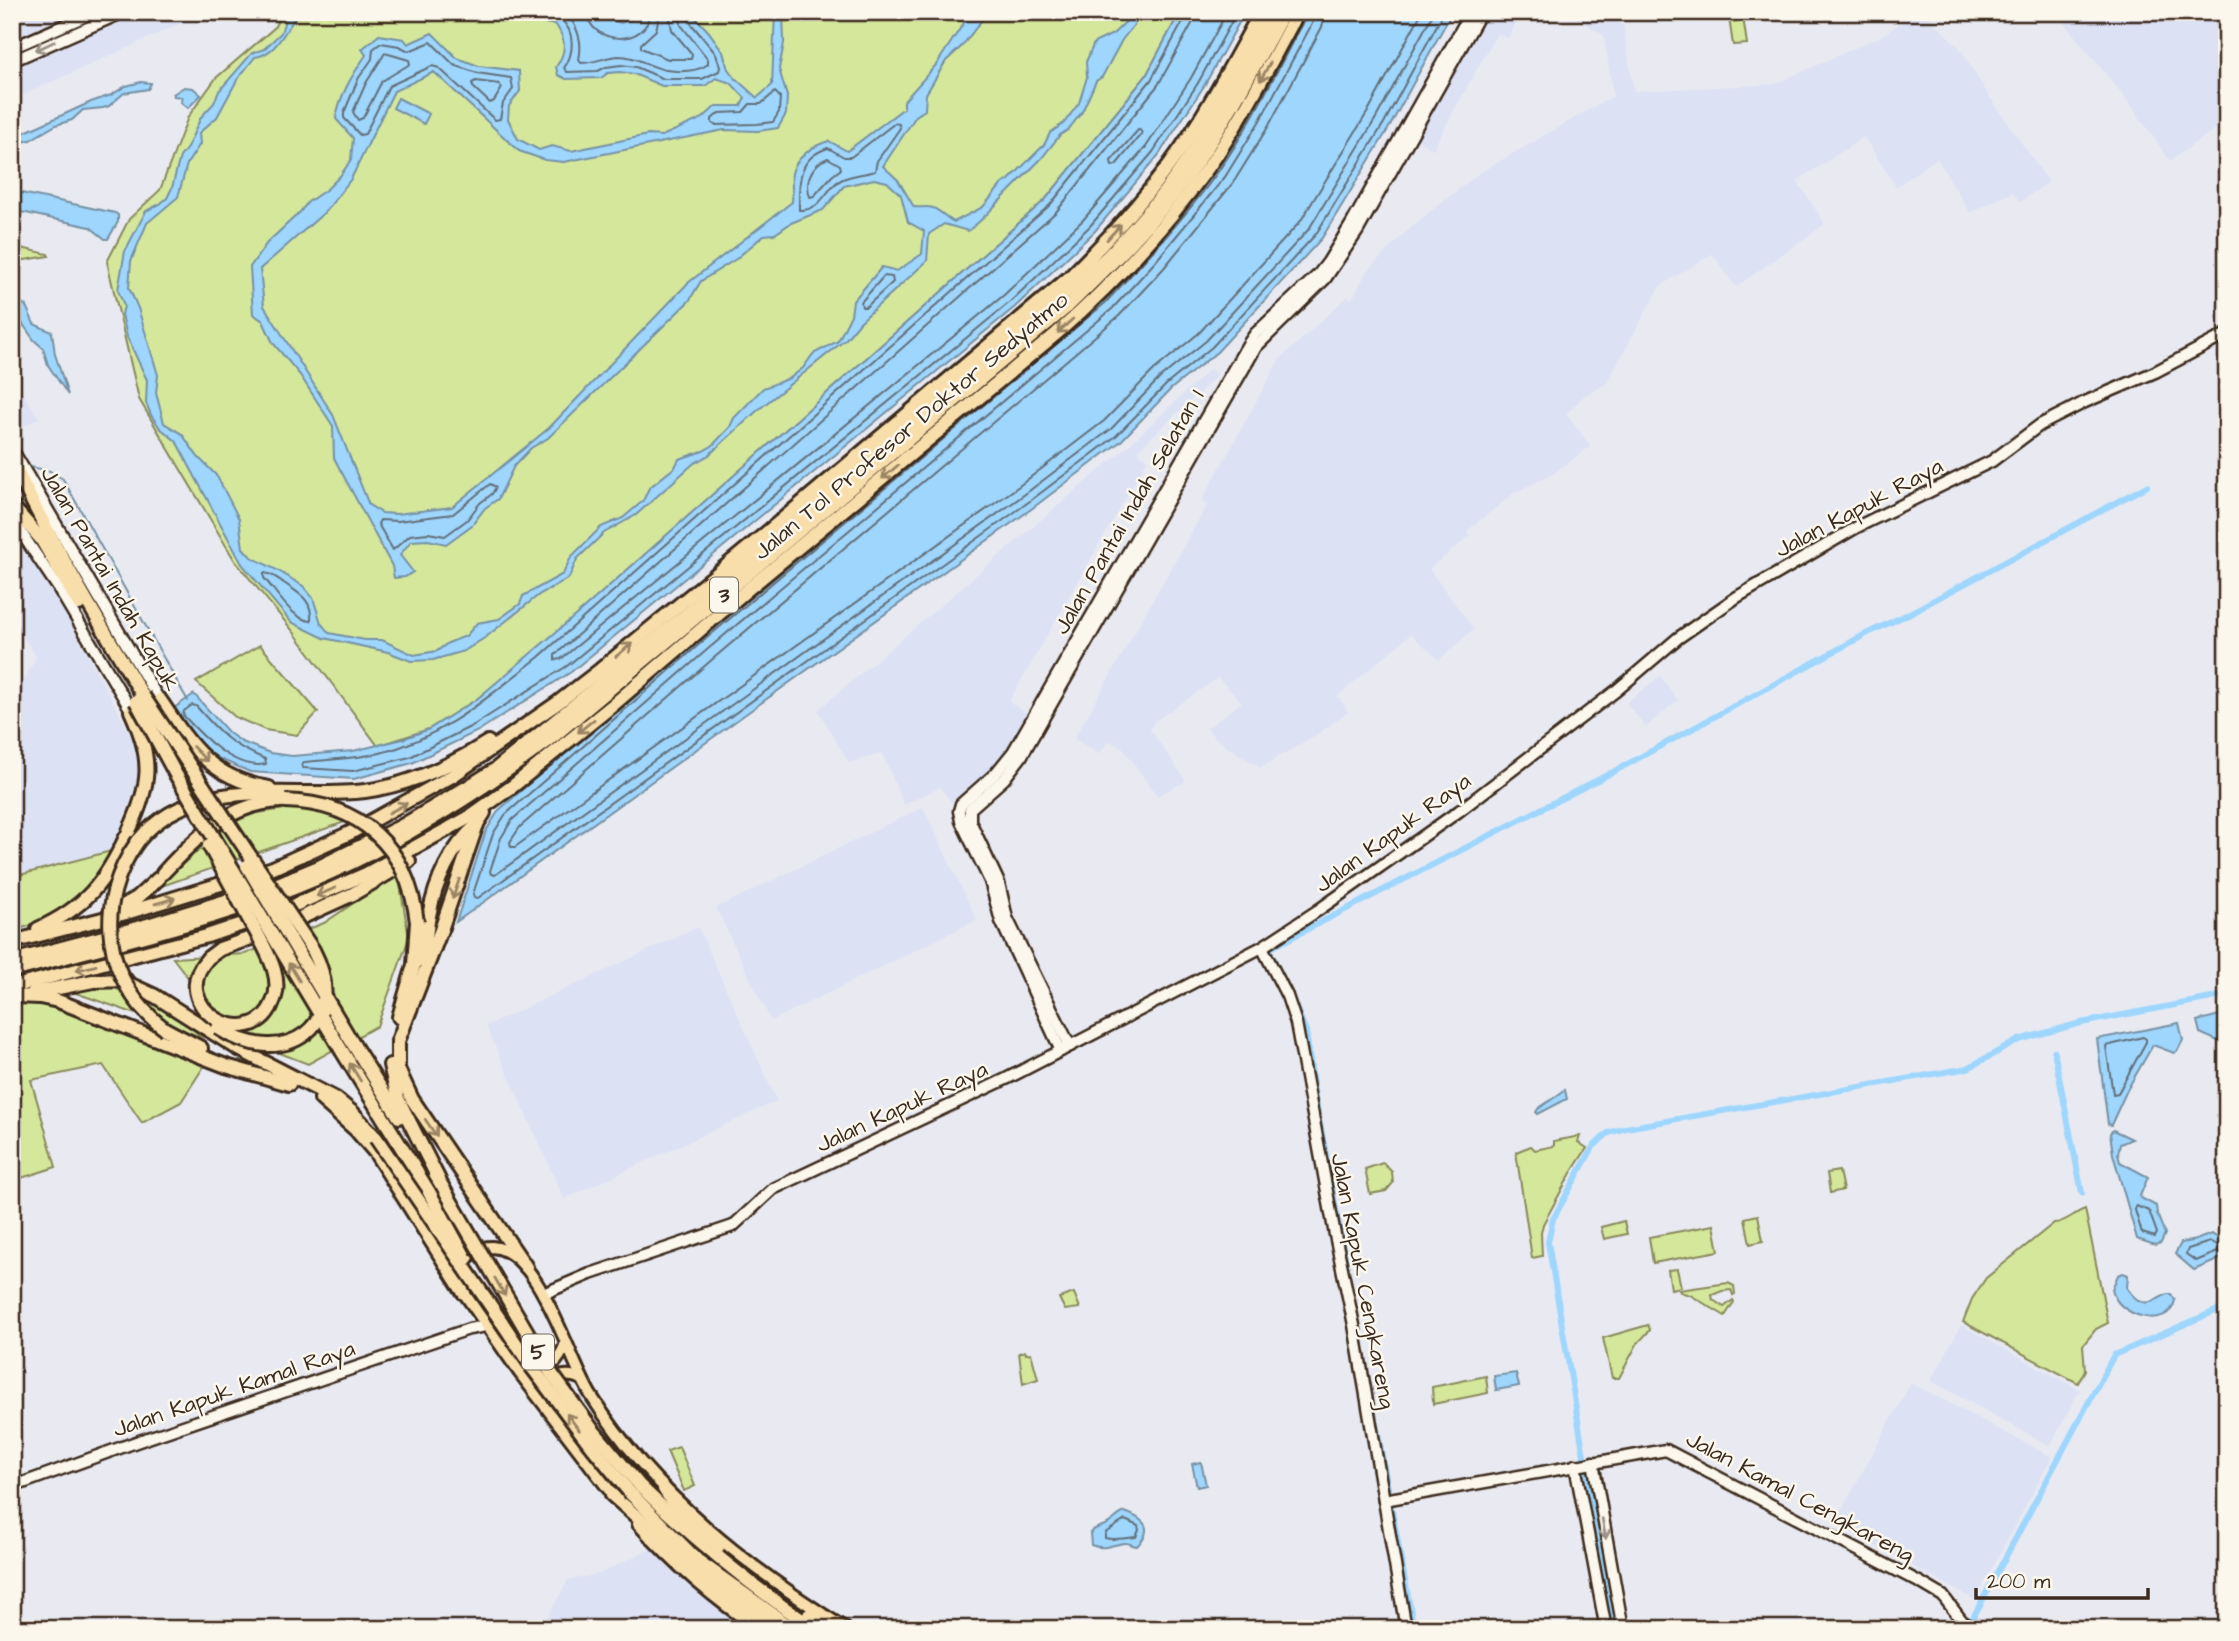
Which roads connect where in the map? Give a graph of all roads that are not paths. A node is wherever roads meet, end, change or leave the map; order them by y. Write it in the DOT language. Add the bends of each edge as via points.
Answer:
graph roads {
  1 [pos="95,12"];
  2 [pos="124,12"];
  3 [pos="1261,12"];
  4 [pos="1273,12"];
  5 [pos="1284,12"];
  6 [pos="1298,12"];
  7 [pos="1471,12"];
  8 [pos="1482,12"];
  9 [pos="12,48"];
  10 [pos="12,61"];
  11 [pos="1335,259"];
  12 [pos="2227,334"];
  13 [pos="12,449"];
  14 [pos="16,463"];
  15 [pos="12,506"];
  16 [pos="12,519"];
  17 [pos="600,670"];
  18 [pos="160,699"];
  19 [pos="137,703"];
  20 [pos="188,766"];
  21 [pos="175,773"];
  22 [pos="513,786"];
  23 [pos="334,793"];
  24 [pos="481,819"];
  25 [pos="131,837"];
  26 [pos="99,919"];
  27 [pos="12,942"];
  28 [pos="1262,947"];
  29 [pos="12,961"];
  30 [pos="12,971"];
  31 [pos="120,980"];
  32 [pos="14,994"];
  33 [pos="391,1045"];
  34 [pos="1064,1045"];
  35 [pos="347,1048"];
  36 [pos="290,1079"];
  37 [pos="321,1099"];
  38 [pos="373,1135"];
  39 [pos="441,1184"];
  40 [pos="526,1267"];
  41 [pos="464,1293"];
  42 [pos="543,1294"];
  43 [pos="479,1316"];
  44 [pos="501,1321"];
  45 [pos="486,1326"];
  46 [pos="469,1329"];
  47 [pos="566,1343"];
  48 [pos="519,1372"];
  49 [pos="582,1379"];
  50 [pos="544,1404"];
  51 [pos="1584,1463"];
  52 [pos="12,1487"];
  53 [pos="664,1489"];
  54 [pos="635,1490"];
  55 [pos="612,1495"];
  56 [pos="1389,1499"];
  57 [pos="1610,1569"];
  58 [pos="1596,1571"];
  59 [pos="1966,1626"];
  60 [pos="759,1629"];
  61 [pos="775,1629"];
  62 [pos="793,1629"];
  63 [pos="815,1629"];
  64 [pos="830,1629"];
  65 [pos="846,1629"];
  66 [pos="1406,1629"];
  67 [pos="1606,1629"];
  68 [pos="1623,1629"];
  1 -- 9 [label="main road"];
  2 -- 10 [label="main road, one-way"];
  17 -- 3 [label="highway, Jalan Tol Profesor Doktor Sedyatmo / 3, one-way" via="1069,278 1111,235 1179,151"];
  4 -- 29 [label="highway, Jalan Tol Profesor Doktor Sedyatmo / 3" via="1195,149 1107,257 682,618 496,769 402,827 293,878 141,928"];
  5 -- 30 [label="highway, Jalan Tol Profesor Doktor Sedyatmo / 3" via="1207,148 1115,261 1056,316 538,748 400,839 318,877 232,910"];
  6 -- 22 [label="highway, Jalan Tol Profesor Doktor Sedyatmo / 3, one-way" via="1208,167 1095,300"];
  7 -- 11 [label="main road, Jalan Pantai Indah Selatan 1"];
  8 -- 11 [label="main road, Jalan Pantai Indah Selatan 1" via="1357,232"];
  11 -- 34 [label="main road, Jalan Pantai Indah Selatan 1" via="1250,340 1013,752 961,804 961,821 990,881 998,914"];
  12 -- 28 [label="main road, Jalan Kapuk Raya" via="2040,425 1992,461 1857,527 1737,597 1678,638 1460,811"];
  13 -- 14 [label="main road, Jalan Pantai Indah Kapuk"];
  14 -- 18 [label="main road, Jalan Pantai Indah Kapuk" via="28,475"];
  14 -- 19 [label="highway"];
  15 -- 19 [label="highway" via="41,539"];
  16 -- 19 [label="main road, Jalan Pantai Indah Kapuk"];
  17 -- 23 [label="highway" via="433,773 380,788"];
  26 -- 17 [label="highway, Jalan Tol Profesor Doktor Sedyatmo / 3, one-way" via="272,868 350,833 460,771"];
  18 -- 19 [label="main road, Jalan Pantai Indah Kapuk" via="163,714 150,725 142,723"];
  18 -- 23 [label="highway, one-way" via="193,748 227,775 262,787"];
  19 -- 20 [label="highway, bridge"];
  19 -- 21 [label="highway, bridge"];
  19 -- 25 [label="highway" via="147,777"];
  20 -- 31 [label="highway, bridge" via="313,950 325,982 324,1002 307,1031 290,1042 255,1045 237,1039 153,986"];
  20 -- 35 [label="highway, bridge"];
  21 -- 24 [label="highway, bridge" via="196,822 272,962 276,977 267,1012 239,1025 221,1022 200,1002 196,984 208,957 220,949 303,917 353,894"];
  35 -- 21 [label="highway, one-way, bridge"];
  22 -- 24 [label="highway"];
  22 -- 32 [label="highway, Jalan Tol Profesor Doktor Sedyatmo / 3, one-way" via="428,842 281,911"];
  23 -- 25 [label="highway" via="206,798"];
  24 -- 33 [label="highway" via="459,842 441,877 421,966"];
  24 -- 40 [label="highway, one-way" via="401,1032 398,1069 412,1099"];
  25 -- 27 [label="highway" via="87,899 61,918"];
  25 -- 36 [label="highway, bridge" via="113,893 110,920 115,958 138,1005 165,1029 201,1049"];
  26 -- 27 [label="highway, Jalan Tol Profesor Doktor Sedyatmo / 3"];
  26 -- 33 [label="highway, bridge" via="137,898 224,817 253,805 285,801 313,802 350,815 391,852 412,891 417,922 414,965"];
  28 -- 34 [label="main road, Jalan Kapuk Raya"];
  28 -- 56 [label="main road, Jalan Kapuk Cengkareng" via="1296,1023"];
  31 -- 32 [label="highway"];
  31 -- 36 [label="highway" via="146,991"];
  32 -- 36 [label="highway" via="52,1000 226,1066"];
  33 -- 39 [label="highway" via="390,1066 398,1099"];
  34 -- 42 [label="main road, Jalan Kapuk Raya" via="886,1138 774,1188 726,1229"];
  35 -- 39 [label="highway"];
  44 -- 35 [label="highway, one-way, bridge"];
  36 -- 37 [label="highway"];
  36 -- 38 [label="highway" via="336,1099"];
  37 -- 38 [label="highway"];
  37 -- 41 [label="highway" via="374,1152"];
  38 -- 44 [label="highway, bridge"];
  39 -- 54 [label="highway, 5, one-way, bridge" via="551,1373"];
  40 -- 41 [label="main road" via="505,1250 482,1248 464,1263"];
  40 -- 42 [label="main road"];
  41 -- 43 [label="main road"];
  42 -- 47 [label="main road"];
  43 -- 45 [label="main road"];
  43 -- 46 [label="main road"];
  54 -- 44 [label="highway, 5, one-way, bridge" via="589,1443"];
  45 -- 46 [label="main road, Jalan Kapuk Kamal Raya"];
  45 -- 48 [label="main road"];
  46 -- 52 [label="main road, Jalan Kapuk Kamal Raya"];
  47 -- 48 [label="main road" via="549,1368"];
  47 -- 49 [label="main road"];
  48 -- 50 [label="main road"];
  49 -- 50 [label="main road" via="570,1375 553,1379 544,1393"];
  49 -- 53 [label="main road"];
  50 -- 55 [label="main road"];
  51 -- 56 [label="main road, Jalan Kamal Cengkareng"];
  51 -- 57 [label="main road, one-way"];
  51 -- 58 [label="main road"];
  51 -- 59 [label="main road, Jalan Kamal Cengkareng" via="1671,1451 1943,1596"];
  53 -- 64 [label="highway" via="712,1542"];
  53 -- 65 [label="main road" via="794,1597"];
  54 -- 62 [label="highway, 5" via="697,1560"];
  54 -- 63 [label="highway, 5" via="773,1601"];
  55 -- 60 [label="main road" via="660,1549"];
  55 -- 61 [label="highway" via="698,1572"];
  56 -- 66 [label="main road, Jalan Kapuk Cengkareng"];
  57 -- 58 [label="main road"];
  57 -- 68 [label="main road"];
  58 -- 67 [label="main road"];
}
